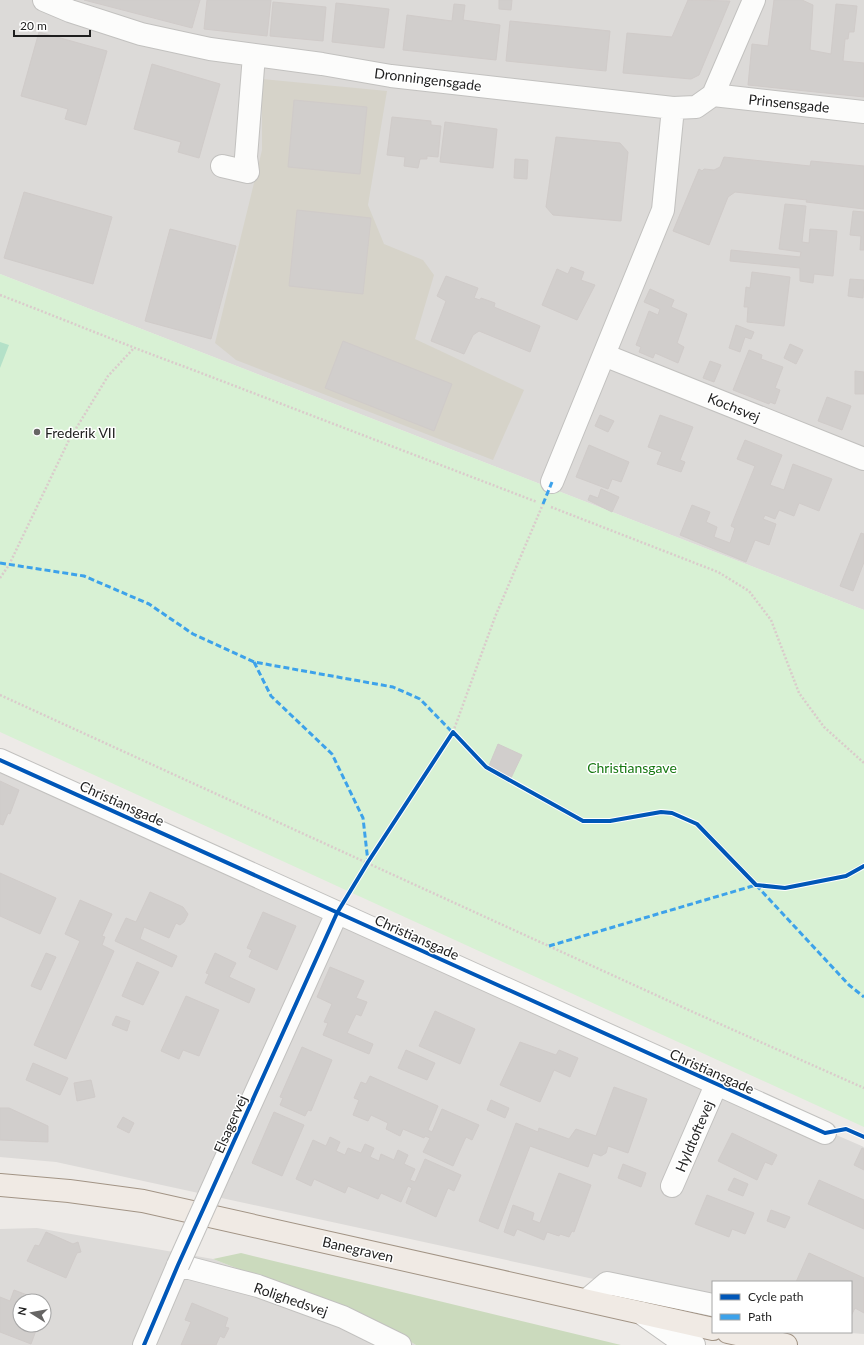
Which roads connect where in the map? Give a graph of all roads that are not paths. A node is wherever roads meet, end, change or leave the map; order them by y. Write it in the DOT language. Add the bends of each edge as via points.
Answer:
graph roads {
  1 [pos="44,0"];
  2 [pos="754,0"];
  3 [pos="254,55"];
  4 [pos="713,95"];
  5 [pos="673,108"];
  6 [pos="864,112"];
  7 [pos="222,166"];
  8 [pos="604,356"];
  9 [pos="864,459"];
  10 [pos="552,482"];
  11 [pos="0,760"];
  12 [pos="338,913"];
  13 [pos="716,1085"];
  14 [pos="825,1133"];
  15 [pos="0,1185"];
  16 [pos="672,1186"];
  17 [pos="178,1265"];
  18 [pos="586,1300"];
  19 [pos="712,1305"];
  20 [pos="641,1313"];
  21 [pos="712,1329"];
  22 [pos="734,1333"];
  23 [pos="771,1339"];
  24 [pos="144,1345"];
  25 [pos="400,1345"];
  26 [pos="694,1345"];
  1 -- 3 [label="street, Dronningensgade" via="70,12 141,34 210,49"];
  2 -- 4 [label="street"];
  3 -- 5 [label="street, Dronningensgade" via="391,76"];
  3 -- 7 [label="street" via="246,157 248,172"];
  4 -- 5 [label="street, Dronningensgade" via="696,106"];
  4 -- 6 [label="street, Prinsensgade"];
  5 -- 8 [label="street" via="663,210"];
  8 -- 9 [label="street, Kochsvej"];
  8 -- 10 [label="street"];
  11 -- 12 [label="street, Christiansgade"];
  12 -- 13 [label="street, Christiansgade"];
  12 -- 17 [label="street, Elsagervej, bridge"];
  13 -- 14 [label="street, Christiansgade"];
  13 -- 16 [label="street, Hyldtoftevej"];
  15 -- 18 [label="main road, Banegraven" via="143,1201"];
  17 -- 24 [label="street, Elsagervej"];
  17 -- 25 [label="street, Rolighedsvej" via="258,1286 343,1317"];
  18 -- 19 [label="street" via="607,1283"];
  18 -- 20 [label="main road, Banegraven"];
  20 -- 21 [label="main road, Banegraven"];
  20 -- 26 [label="street" via="682,1342"];
  22 -- 23 [label="main road"];
}
